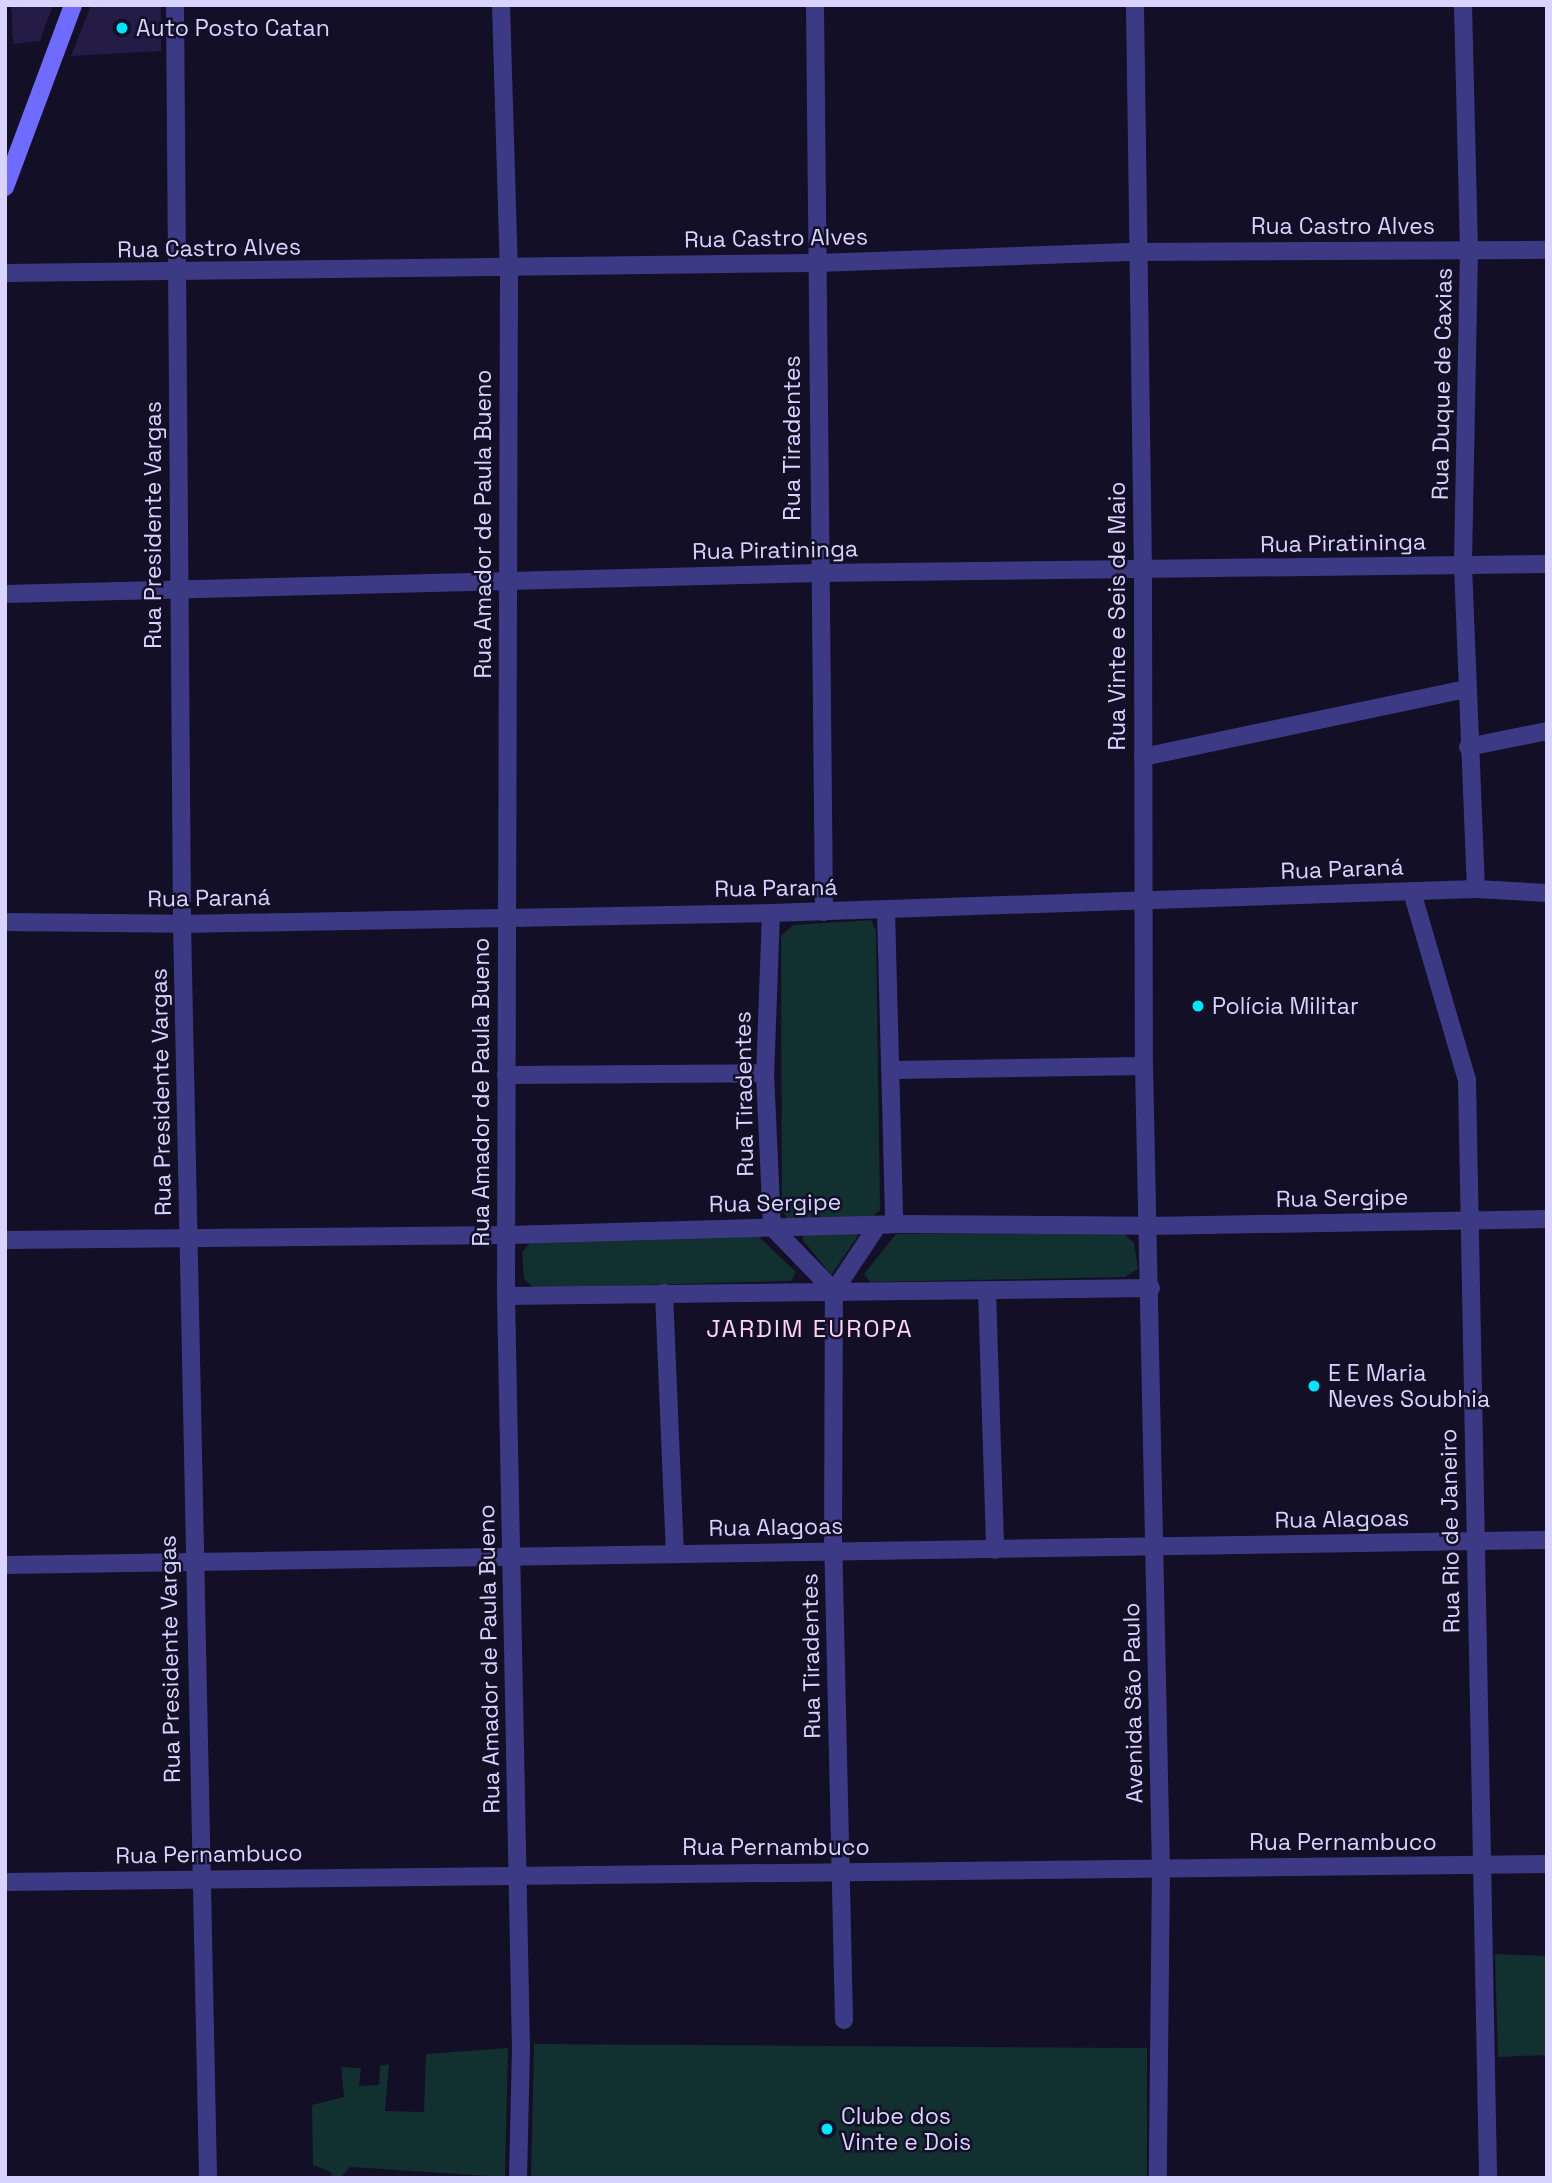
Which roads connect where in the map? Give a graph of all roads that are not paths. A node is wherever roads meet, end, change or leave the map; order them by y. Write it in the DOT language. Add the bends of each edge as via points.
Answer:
graph roads {
  1 [pos="175,5"];
  2 [pos="501,5"];
  3 [pos="816,5"];
  4 [pos="1135,5"];
  5 [pos="1462,5"];
  6 [pos="71,8"];
  7 [pos="5,187"];
  8 [pos="1469,250"];
  9 [pos="1547,250"];
  10 [pos="1136,252"];
  11 [pos="816,263"];
  12 [pos="509,268"];
  13 [pos="5,273"];
  14 [pos="177,274"];
  15 [pos="1547,564"];
  16 [pos="1463,566"];
  17 [pos="1143,570"];
  18 [pos="818,573"];
  19 [pos="508,581"];
  20 [pos="178,592"];
  21 [pos="5,594"];
  22 [pos="1466,688"];
  23 [pos="1547,731"];
  24 [pos="1468,747"];
  25 [pos="1143,757"];
  26 [pos="1476,889"];
  27 [pos="1412,892"];
  28 [pos="1547,893"];
  29 [pos="1143,901"];
  30 [pos="886,910"];
  31 [pos="824,912"];
  32 [pos="771,914"];
  33 [pos="504,917"];
  34 [pos="5,922"];
  35 [pos="182,924"];
  36 [pos="1144,1066"];
  37 [pos="893,1070"];
  38 [pos="765,1073"];
  39 [pos="506,1075"];
  40 [pos="1547,1219"];
  41 [pos="1473,1220"];
  42 [pos="886,1225"];
  43 [pos="1149,1226"];
  44 [pos="772,1227"];
  45 [pos="506,1235"];
  46 [pos="189,1238"];
  47 [pos="5,1240"];
  48 [pos="1151,1288"];
  49 [pos="987,1290"];
  50 [pos="834,1292"];
  51 [pos="664,1293"];
  52 [pos="506,1296"];
  53 [pos="1547,1540"];
  54 [pos="1473,1541"];
  55 [pos="1154,1548"];
  56 [pos="995,1550"];
  57 [pos="833,1551"];
  58 [pos="675,1553"];
  59 [pos="511,1555"];
  60 [pos="193,1563"];
  61 [pos="5,1565"];
  62 [pos="1547,1864"];
  63 [pos="1482,1866"];
  64 [pos="1161,1868"];
  65 [pos="839,1871"];
  66 [pos="518,1875"];
  67 [pos="198,1878"];
  68 [pos="5,1882"];
  69 [pos="844,2020"];
  70 [pos="208,2178"];
  71 [pos="518,2178"];
  72 [pos="1158,2178"];
  73 [pos="1488,2178"];
  1 -- 14 [label="street, Rua Presidente Vargas"];
  2 -- 12 [label="street, Rua Amador de Paula Bueno"];
  3 -- 11 [label="street, Rua Tiradentes"];
  4 -- 10 [label="street, Rua Vinte e Seis de Maio"];
  5 -- 8 [label="street, Rua Duque de Caxias"];
  6 -- 7 [label="street"];
  8 -- 9 [label="street, Rua Castro Alves"];
  8 -- 10 [label="street, Rua Castro Alves"];
  8 -- 16 [label="street, Rua Duque de Caxias"];
  10 -- 11 [label="street, Rua Castro Alves"];
  10 -- 17 [label="street, Rua Vinte e Seis de Maio"];
  11 -- 12 [label="street, Rua Castro Alves"];
  11 -- 18 [label="street, Rua Tiradentes"];
  12 -- 14 [label="street, Rua Castro Alves"];
  12 -- 19 [label="street, Rua Amador de Paula Bueno"];
  13 -- 14 [label="street, Rua Castro Alves"];
  14 -- 20 [label="street, Rua Presidente Vargas"];
  15 -- 16 [label="street, Rua Piratininga"];
  16 -- 17 [label="street, Rua Piratininga"];
  16 -- 22 [label="street, Rua Duque de Caxias"];
  17 -- 18 [label="street, Rua Piratininga"];
  17 -- 25 [label="street, Rua Vinte e Seis de Maio"];
  18 -- 19 [label="street, Rua Piratininga"];
  18 -- 31 [label="street, Rua Tiradentes"];
  19 -- 20 [label="street, Rua Piratininga"];
  19 -- 33 [label="street, Rua Amador de Paula Bueno"];
  20 -- 21 [label="street, Rua Piratininga"];
  20 -- 35 [label="street, Rua Presidente Vargas"];
  22 -- 24 [label="street, Rua Duque de Caxias"];
  22 -- 25 [label="street"];
  23 -- 24 [label="street"];
  24 -- 26 [label="street, Rua Duque de Caxias"];
  25 -- 29 [label="street, Rua Vinte e Seis de Maio"];
  26 -- 27 [label="street, Rua Paraná"];
  26 -- 28 [label="street, Rua Paraná"];
  27 -- 29 [label="street, Rua Paraná"];
  27 -- 41 [label="street, Rua Rio de Janeiro" via="1467,1080"];
  29 -- 30 [label="street, Rua Paraná"];
  29 -- 36 [label="street, Rua Vinte e Seis de Maio"];
  30 -- 31 [label="street, Rua Paraná"];
  30 -- 37 [label="street"];
  31 -- 32 [label="street, Rua Paraná"];
  32 -- 33 [label="street, Rua Paraná"];
  32 -- 38 [label="street, Rua Tiradentes"];
  33 -- 35 [label="street, Rua Paraná"];
  33 -- 39 [label="street, Rua Amador de Paula Bueno"];
  34 -- 35 [label="street, Rua Paraná"];
  35 -- 46 [label="street, Rua Presidente Vargas"];
  36 -- 37 [label="street"];
  36 -- 43 [label="street, Rua Vinte e Seis de Maio"];
  37 -- 42 [label="street"];
  38 -- 39 [label="street"];
  38 -- 44 [label="street, Rua Tiradentes"];
  39 -- 45 [label="street, Rua Amador de Paula Bueno"];
  40 -- 41 [label="street, Rua Sergipe"];
  41 -- 43 [label="street, Rua Sergipe"];
  41 -- 54 [label="street, Rua Rio de Janeiro"];
  42 -- 43 [label="street, Rua Sergipe"];
  42 -- 44 [label="street, Rua Sergipe"];
  42 -- 50 [label="street"];
  43 -- 48 [label="street, Avenida São Paulo"];
  44 -- 45 [label="street, Rua Sergipe"];
  44 -- 50 [label="street"];
  45 -- 46 [label="street, Rua Sergipe"];
  45 -- 52 [label="street, Rua Amador de Paula Bueno"];
  46 -- 47 [label="street, Rua Sergipe"];
  46 -- 60 [label="street, Rua Presidente Vargas"];
  48 -- 49 [label="street"];
  48 -- 55 [label="street, Avenida São Paulo"];
  49 -- 50 [label="street"];
  49 -- 56 [label="street"];
  50 -- 51 [label="street"];
  50 -- 57 [label="street, Rua Tiradentes"];
  51 -- 52 [label="street"];
  51 -- 58 [label="street"];
  52 -- 59 [label="street, Rua Amador de Paula Bueno"];
  53 -- 54 [label="street, Rua Alagoas"];
  54 -- 55 [label="street, Rua Alagoas"];
  54 -- 63 [label="street, Rua Rio de Janeiro"];
  55 -- 56 [label="street, Rua Alagoas"];
  55 -- 64 [label="street, Avenida São Paulo"];
  56 -- 57 [label="street, Rua Alagoas"];
  57 -- 58 [label="street, Rua Alagoas"];
  57 -- 65 [label="street, Rua Tiradentes"];
  58 -- 59 [label="street, Rua Alagoas"];
  59 -- 60 [label="street, Rua Alagoas"];
  59 -- 66 [label="street, Rua Amador de Paula Bueno"];
  60 -- 61 [label="street, Rua Alagoas"];
  60 -- 67 [label="street, Rua Presidente Vargas"];
  62 -- 63 [label="street, Rua Pernambuco"];
  63 -- 64 [label="street, Rua Pernambuco"];
  63 -- 73 [label="street, Rua Rio de Janeiro"];
  64 -- 65 [label="street, Rua Pernambuco"];
  64 -- 72 [label="street, Avenida São Paulo"];
  65 -- 66 [label="street, Rua Pernambuco"];
  65 -- 69 [label="street, Rua Tiradentes"];
  66 -- 67 [label="street, Rua Pernambuco"];
  66 -- 71 [label="street, Rua Amador de Paula Bueno"];
  67 -- 68 [label="street, Rua Pernambuco"];
  67 -- 70 [label="street, Rua Presidente Vargas"];
}
